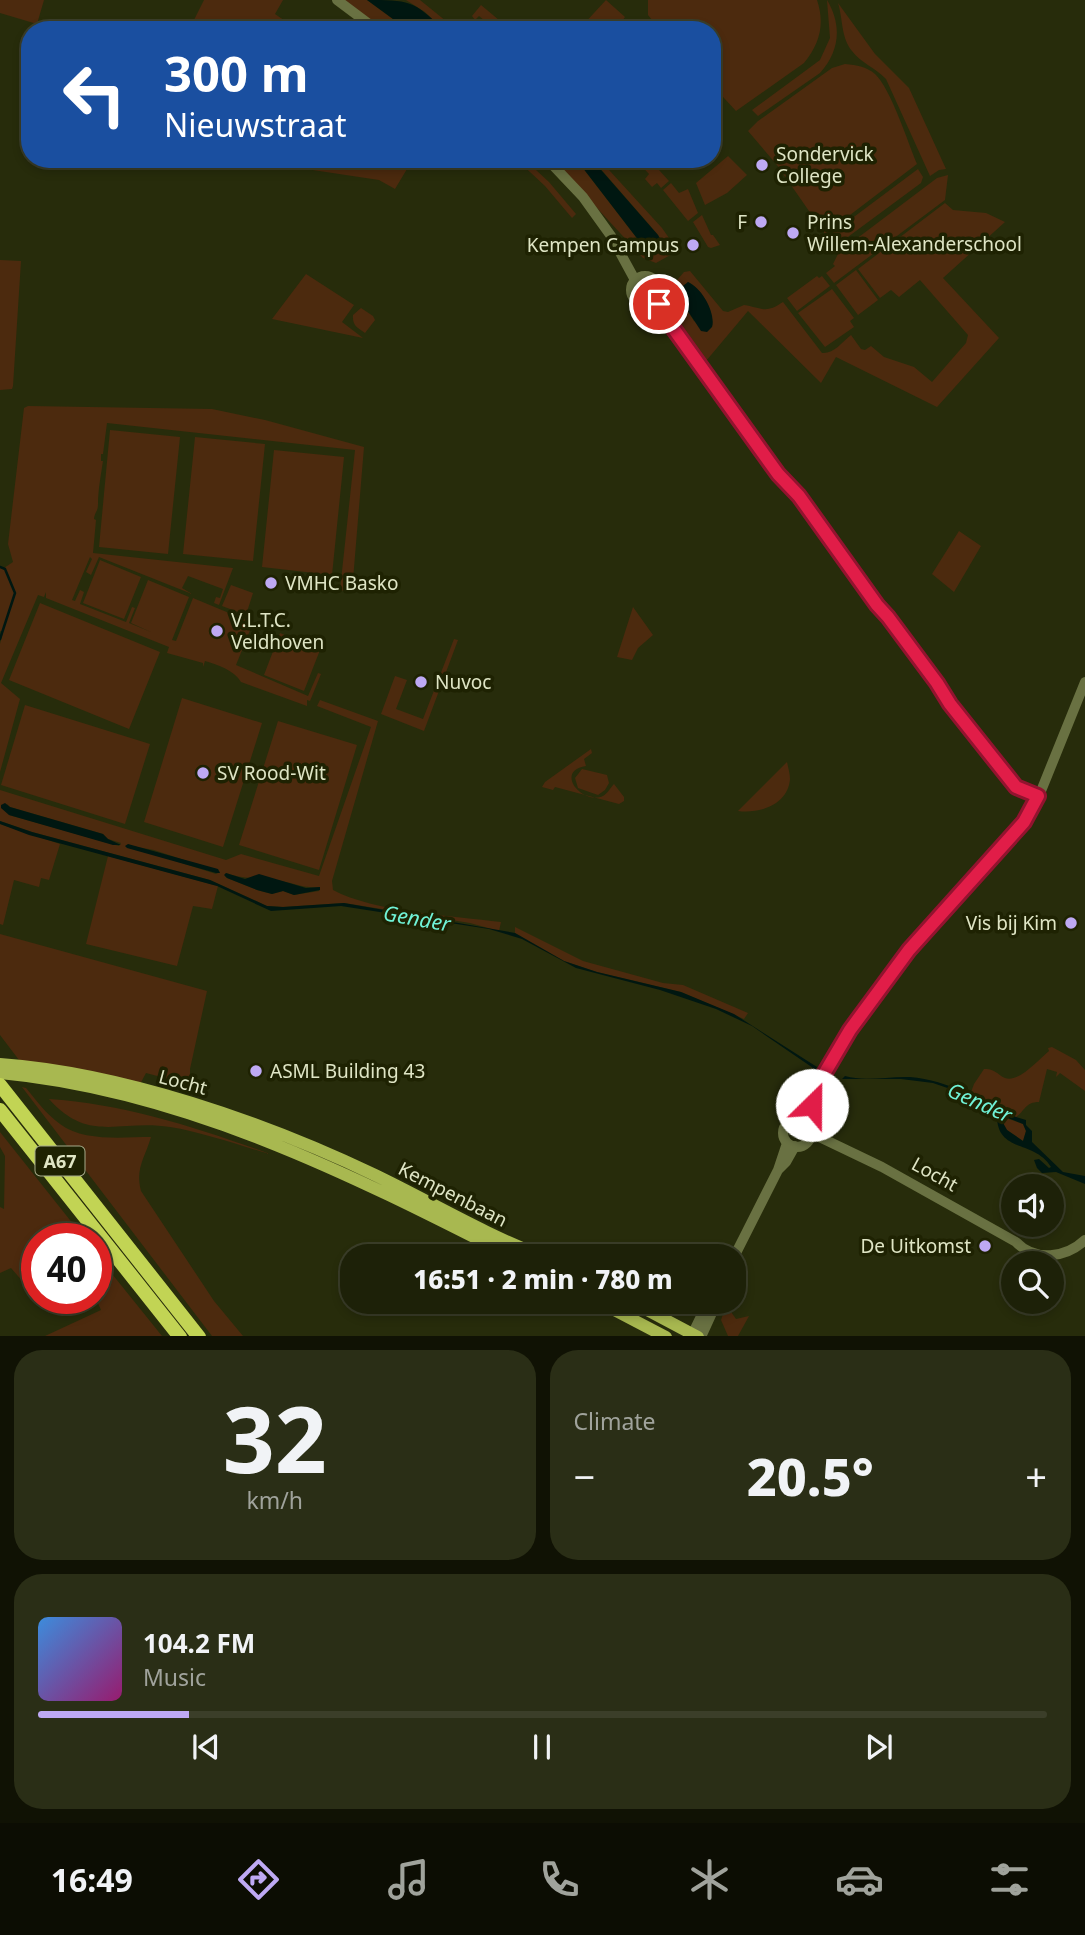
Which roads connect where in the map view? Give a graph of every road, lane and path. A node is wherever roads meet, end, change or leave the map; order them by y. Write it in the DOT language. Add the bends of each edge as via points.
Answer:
graph roads {
  1 [pos="337,0"];
  2 [pos="365,21"];
  3 [pos="556,168"];
  4 [pos="638,278"];
  5 [pos="653,301"];
  6 [pos="1085,682"];
  7 [pos="1038,796"];
  8 [pos="0,1064"];
  9 [pos="0,1073"];
  10 [pos="0,1086"];
  11 [pos="0,1110"];
  12 [pos="801,1120"];
  13 [pos="809,1137"];
  14 [pos="791,1144"];
  15 [pos="345,1168"];
  16 [pos="1085,1240"];
  17 [pos="488,1244"];
  18 [pos="510,1244"];
  19 [pos="741,1244"];
  20 [pos="623,1314"];
  21 [pos="655,1314"];
  22 [pos="704,1314"];
  23 [pos="710,1314"];
  24 [pos="180,1336"];
  25 [pos="199,1336"];
  26 [pos="666,1336"];
  27 [pos="696,1336"];
  1 -- 2 [label="street"];
  3 -- 4 [label="street" via="583,197"];
  4 -- 5 [label="street" via="656,282 659,291"];
  4 -- 5 [label="street" via="631,289 633,298 640,304"];
  5 -- 7 [label="street" via="950,704 1016,787"];
  6 -- 7 [label="street"];
  7 -- 12 [label="street" via="1024,822 909,950 850,1030"];
  8 -- 15 [label="main road, Locht" via="119,1084 214,1110 285,1136"];
  9 -- 15 [label="main road, Locht" via="153,1102"];
  10 -- 25 [label="highway, A67"];
  11 -- 24 [label="highway, A67"];
  12 -- 13 [label="street"];
  12 -- 14 [label="street" via="785,1126 783,1135"];
  13 -- 14 [label="street" via="800,1146"];
  13 -- 16 [label="street, Locht" via="883,1167 1016,1242 1051,1255"];
  14 -- 19 [label="street" via="779,1160"];
  15 -- 17 [label="main road, Kempenbaan"];
  15 -- 18 [label="main road, Kempenbaan"];
  20 -- 26 [label="main road"];
  21 -- 27 [label="main road"];
  22 -- 27 [label="street"];
  23 -- 27 [label="street"];
}
